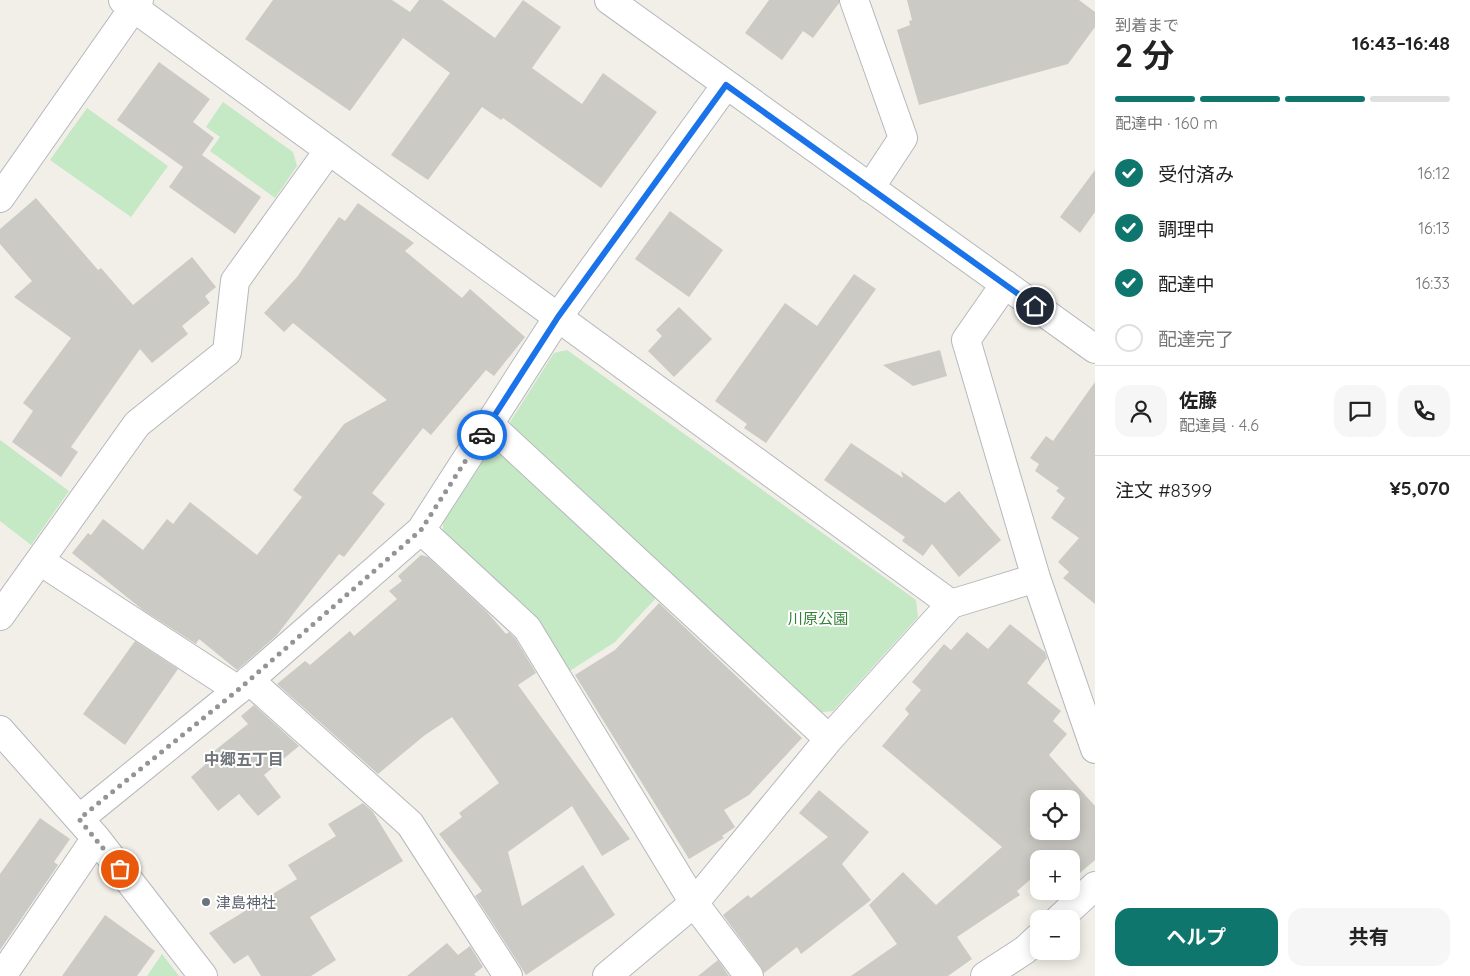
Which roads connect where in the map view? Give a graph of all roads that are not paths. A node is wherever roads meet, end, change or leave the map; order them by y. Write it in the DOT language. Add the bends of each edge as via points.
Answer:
graph roads {
  1 [pos="609,0"];
  2 [pos="854,0"];
  3 [pos="132,3"];
  4 [pos="726,85"];
  5 [pos="329,150"];
  6 [pos="870,188"];
  7 [pos="0,198"];
  8 [pos="1005,284"];
  9 [pos="558,317"];
  10 [pos="1095,349"];
  11 [pos="489,424"];
  12 [pos="421,530"];
  13 [pos="40,561"];
  14 [pos="1036,578"];
  15 [pos="951,604"];
  16 [pos="0,616"];
  17 [pos="244,685"];
  18 [pos="0,730"];
  19 [pos="829,740"];
  20 [pos="1095,749"];
  21 [pos="88,829"];
  22 [pos="1095,886"];
  23 [pos="694,903"];
  24 [pos="1069,910"];
  25 [pos="1030,945"];
  26 [pos="2,976"];
  27 [pos="203,976"];
  28 [pos="508,976"];
  29 [pos="607,976"];
  30 [pos="750,976"];
  31 [pos="985,976"];
  1 -- 4 [label="street"];
  2 -- 6 [label="street" via="903,138"];
  3 -- 5 [label="street"];
  3 -- 7 [label="street"];
  4 -- 6 [label="street"];
  4 -- 9 [label="street"];
  5 -- 9 [label="street"];
  5 -- 13 [label="street" via="235,281 227,352 137,424"];
  6 -- 8 [label="street"];
  8 -- 10 [label="street"];
  8 -- 14 [label="street" via="966,340"];
  9 -- 11 [label="street"];
  9 -- 15 [label="street"];
  11 -- 12 [label="street"];
  11 -- 19 [label="street"];
  12 -- 17 [label="street"];
  12 -- 23 [label="street" via="527,628"];
  13 -- 16 [label="street"];
  13 -- 17 [label="street"];
  14 -- 15 [label="street"];
  14 -- 20 [label="street"];
  15 -- 19 [label="street"];
  17 -- 21 [label="street"];
  17 -- 28 [label="street" via="410,824"];
  18 -- 21 [label="street"];
  19 -- 23 [label="street"];
  21 -- 26 [label="street"];
  21 -- 27 [label="street"];
  22 -- 24 [label="street"];
  23 -- 29 [label="street"];
  23 -- 30 [label="street"];
  25 -- 31 [label="street"];
}
